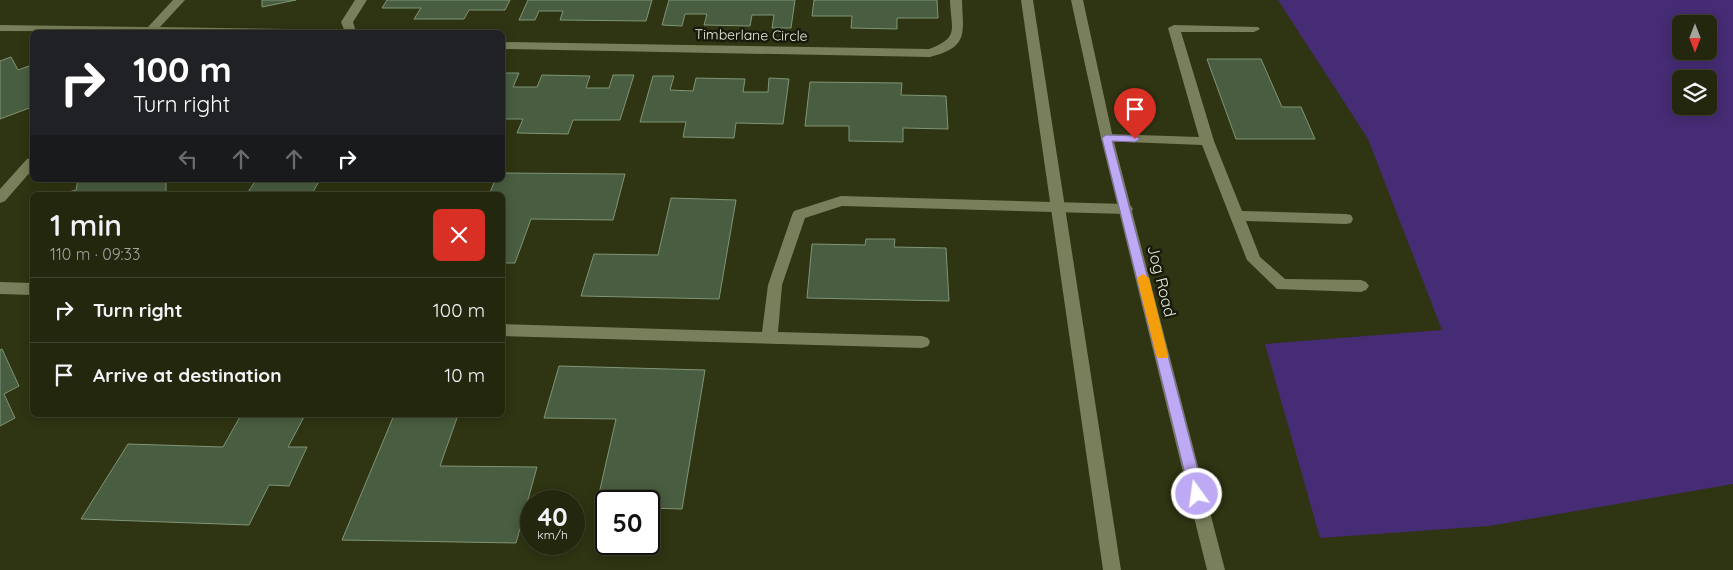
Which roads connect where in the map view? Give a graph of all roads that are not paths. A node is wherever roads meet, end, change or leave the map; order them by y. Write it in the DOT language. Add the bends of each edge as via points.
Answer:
graph roads {
  1 [pos="179,0"];
  2 [pos="360,0"];
  3 [pos="956,0"];
  4 [pos="1027,0"];
  5 [pos="1078,0"];
  6 [pos="0,28"];
  7 [pos="1254,29"];
  8 [pos="75,30"];
  9 [pos="152,30"];
  10 [pos="349,30"];
  11 [pos="505,45"];
  12 [pos="1106,138"];
  13 [pos="1207,141"];
  14 [pos="30,164"];
  15 [pos="0,198"];
  16 [pos="1057,208"];
  17 [pos="1126,209"];
  18 [pos="1237,216"];
  19 [pos="1346,220"];
  20 [pos="1361,286"];
  21 [pos="0,288"];
  22 [pos="30,289"];
  23 [pos="505,330"];
  24 [pos="769,338"];
  25 [pos="922,342"];
  26 [pos="1112,570"];
  27 [pos="1216,570"];
  1 -- 9 [label="main road"];
  2 -- 10 [label="main road" via="347,22"];
  3 -- 11 [label="main road, Timberlane Circle" via="957,36 950,45 930,54"];
  4 -- 16 [label="main road"];
  5 -- 12 [label="main road, Jog Road"];
  6 -- 8 [label="main road"];
  7 -- 13 [label="main road" via="1174,28"];
  12 -- 13 [label="main road"];
  12 -- 17 [label="main road, Jog Road"];
  13 -- 18 [label="main road"];
  14 -- 15 [label="main road"];
  16 -- 17 [label="main road"];
  16 -- 24 [label="main road" via="841,201 799,215 775,285"];
  16 -- 26 [label="main road"];
  17 -- 27 [label="main road, Jog Road"];
  18 -- 19 [label="main road"];
  18 -- 20 [label="main road" via="1254,260 1282,286"];
  21 -- 22 [label="main road"];
  23 -- 24 [label="main road"];
  24 -- 25 [label="main road"];
}
